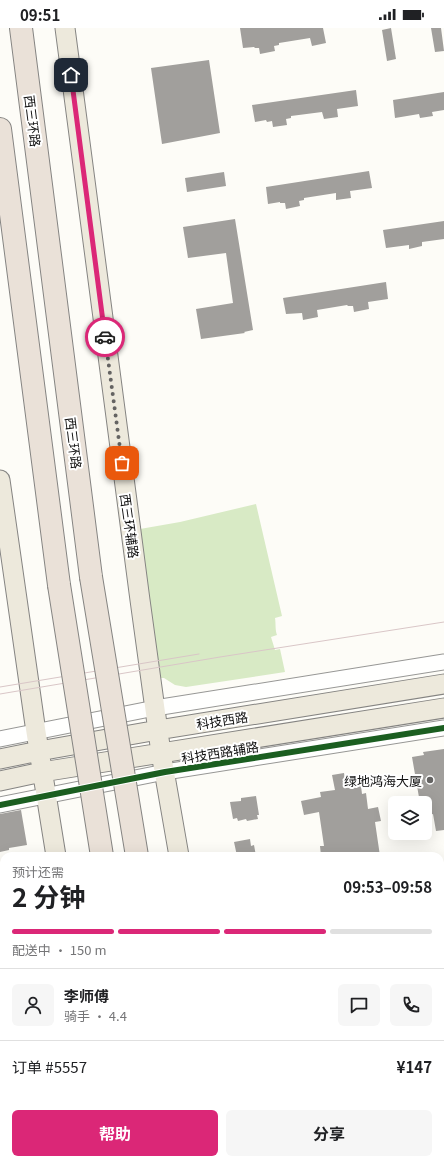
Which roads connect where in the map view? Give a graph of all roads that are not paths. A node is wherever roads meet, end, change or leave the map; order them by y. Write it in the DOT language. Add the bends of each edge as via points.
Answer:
graph roads {
  1 [pos="21,28"];
  2 [pos="65,28"];
  3 [pos="0,129"];
  4 [pos="0,480"];
  5 [pos="444,662"];
  6 [pos="444,684"];
  7 [pos="155,708"];
  8 [pos="444,708"];
  9 [pos="444,728"];
  10 [pos="158,730"];
  11 [pos="36,732"];
  12 [pos="0,739"];
  13 [pos="39,751"];
  14 [pos="161,753"];
  15 [pos="0,759"];
  16 [pos="42,772"];
  17 [pos="165,772"];
  18 [pos="0,781"];
  19 [pos="46,796"];
  20 [pos="0,805"];
  21 [pos="55,852"];
  22 [pos="101,852"];
  23 [pos="136,852"];
  24 [pos="178,852"];
  1 -- 23 [label="highway, 西三环路, bridge" via="91,577"];
  2 -- 7 [label="main road, 西三环辅路"];
  3 -- 22 [label="highway, bridge" via="59,585"];
  4 -- 11 [label="main road"];
  5 -- 7 [label="street"];
  6 -- 10 [label="main road, 科技西路"];
  7 -- 10 [label="main road, 西三环辅路"];
  7 -- 11 [label="street"];
  8 -- 14 [label="main road, 科技西路"];
  9 -- 17 [label="street, 科技西路辅路"];
  10 -- 13 [label="main road, 科技西路"];
  10 -- 14 [label="main road, 西三环辅路"];
  11 -- 12 [label="street"];
  11 -- 13 [label="main road"];
  13 -- 15 [label="main road, 科技西路"];
  13 -- 16 [label="main road"];
  14 -- 16 [label="main road, 科技西路"];
  14 -- 17 [label="main road, 西三环辅路"];
  16 -- 18 [label="main road, 科技西路"];
  16 -- 19 [label="main road"];
  17 -- 19 [label="street, 科技西路辅路"];
  17 -- 24 [label="main road, 西三环辅路"];
  19 -- 20 [label="street, 科技西路辅路"];
  19 -- 21 [label="main road"];
}
